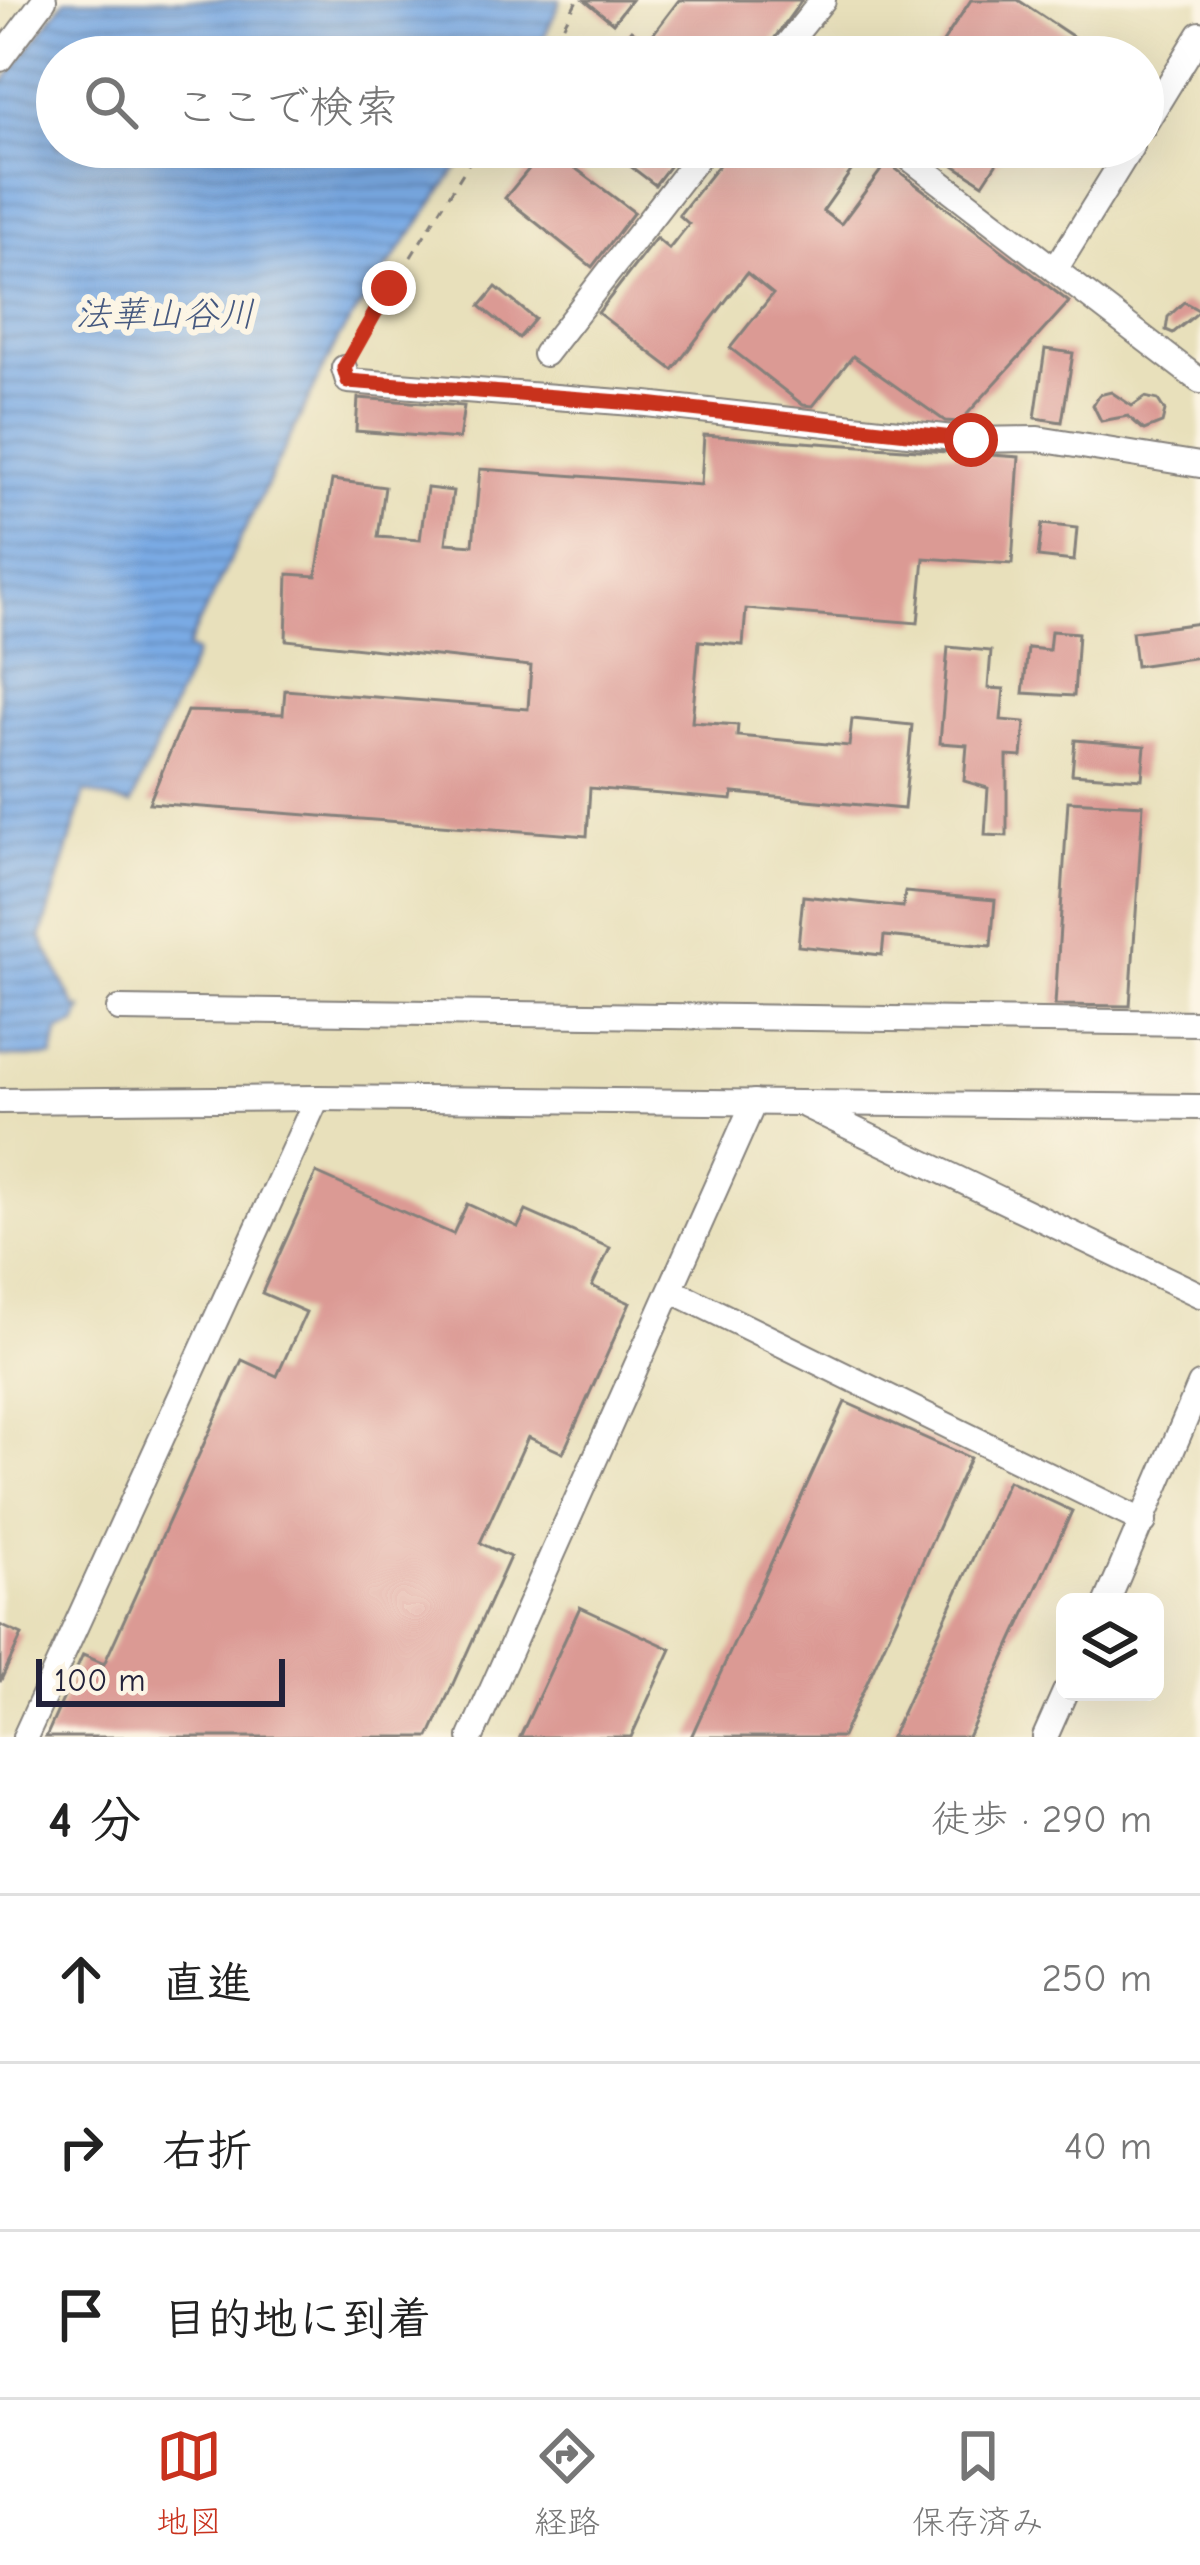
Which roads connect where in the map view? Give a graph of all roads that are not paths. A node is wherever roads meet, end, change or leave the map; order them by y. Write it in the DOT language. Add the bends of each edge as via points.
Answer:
graph roads {
  1 [pos="30,0"];
  2 [pos="44,0"];
  3 [pos="823,0"];
  4 [pos="1200,34"];
  5 [pos="795,36"];
  6 [pos="0,40"];
  7 [pos="0,59"];
  8 [pos="1164,93"];
  9 [pos="690,168"];
  10 [pos="923,168"];
  11 [pos="1118,168"];
  12 [pos="1055,270"];
  13 [pos="544,354"];
  14 [pos="344,368"];
  15 [pos="1200,381"];
  16 [pos="1200,464"];
  17 [pos="119,1009"];
  18 [pos="1200,1023"];
  19 [pos="317,1098"];
  20 [pos="0,1101"];
  21 [pos="754,1102"];
  22 [pos="799,1102"];
  23 [pos="1200,1107"];
  24 [pos="671,1290"];
  25 [pos="1200,1294"];
  26 [pos="1200,1385"];
  27 [pos="1144,1522"];
  28 [pos="1111,1593"];
  29 [pos="1061,1701"];
  30 [pos="25,1737"];
  31 [pos="471,1737"];
  32 [pos="1045,1737"];
  1 -- 6 [label="street"];
  2 -- 7 [label="street"];
  3 -- 5 [label="street"];
  4 -- 8 [label="street"];
  9 -- 13 [label="street"];
  10 -- 12 [label="street"];
  11 -- 12 [label="street"];
  12 -- 15 [label="street"];
  14 -- 16 [label="street" via="348,381 971,440 1037,439"];
  17 -- 18 [label="street"];
  19 -- 20 [label="street"];
  19 -- 21 [label="street"];
  19 -- 30 [label="street"];
  21 -- 22 [label="street"];
  21 -- 24 [label="street"];
  22 -- 23 [label="street"];
  22 -- 25 [label="street"];
  24 -- 27 [label="street"];
  24 -- 31 [label="street"];
  26 -- 27 [label="street"];
  27 -- 28 [label="street"];
  29 -- 32 [label="street"];
}
